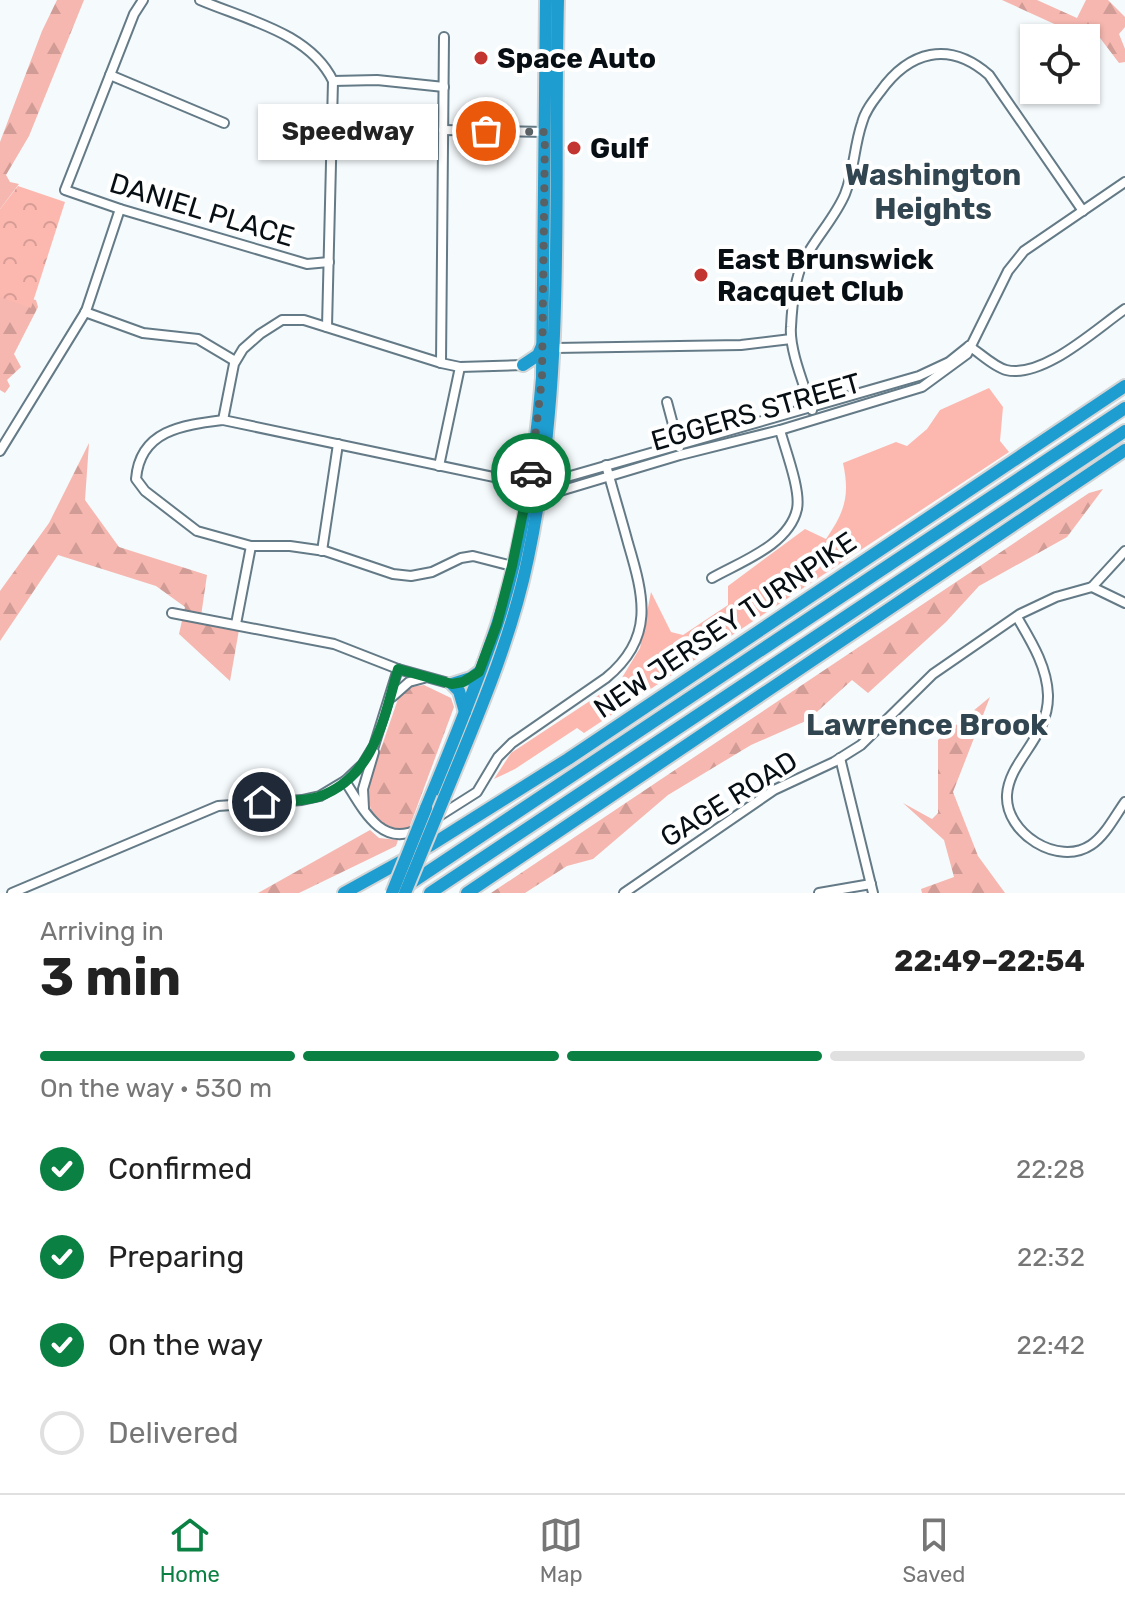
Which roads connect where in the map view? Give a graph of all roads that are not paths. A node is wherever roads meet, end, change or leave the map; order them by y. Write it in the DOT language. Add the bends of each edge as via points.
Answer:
graph roads {
  1 [pos="143,0"];
  2 [pos="200,0"];
  3 [pos="546,0"];
  4 [pos="558,0"];
  5 [pos="444,37"];
  6 [pos="110,75"];
  7 [pos="333,81"];
  8 [pos="444,87"];
  9 [pos="224,123"];
  10 [pos="443,130"];
  11 [pos="545,132"];
  12 [pos="1125,182"];
  13 [pos="120,209"];
  14 [pos="1083,211"];
  15 [pos="329,262"];
  16 [pos="1125,309"];
  17 [pos="85,312"];
  18 [pos="327,327"];
  19 [pos="791,339"];
  20 [pos="969,346"];
  21 [pos="548,347"];
  22 [pos="235,361"];
  23 [pos="441,363"];
  24 [pos="523,365"];
  25 [pos="460,367"];
  26 [pos="542,378"];
  27 [pos="884,385"];
  28 [pos="1125,386"];
  29 [pos="887,398"];
  30 [pos="667,402"];
  31 [pos="811,406"];
  32 [pos="1125,408"];
  33 [pos="815,418"];
  34 [pos="223,420"];
  35 [pos="780,430"];
  36 [pos="1125,431"];
  37 [pos="4,437"];
  38 [pos="338,444"];
  39 [pos="678,444"];
  40 [pos="1125,450"];
  41 [pos="0,451"];
  42 [pos="680,455"];
  43 [pos="606,465"];
  44 [pos="439,466"];
  45 [pos="609,477"];
  46 [pos="535,487"];
  47 [pos="251,546"];
  48 [pos="322,551"];
  49 [pos="1125,551"];
  50 [pos="512,566"];
  51 [pos="712,578"];
  52 [pos="1092,587"];
  53 [pos="1125,603"];
  54 [pos="172,613"];
  55 [pos="1017,617"];
  56 [pos="236,624"];
  57 [pos="398,669"];
  58 [pos="479,672"];
  59 [pos="427,678"];
  60 [pos="452,684"];
  61 [pos="389,701"];
  62 [pos="465,712"];
  63 [pos="382,728"];
  64 [pos="840,758"];
  65 [pos="345,781"];
  66 [pos="1125,802"];
  67 [pos="366,813"];
  68 [pos="872,888"];
  69 [pos="12,893"];
  70 [pos="344,893"];
  71 [pos="393,893"];
  72 [pos="405,893"];
  73 [pos="430,893"];
  74 [pos="467,893"];
  75 [pos="624,893"];
  76 [pos="819,893"];
  1 -- 6 [label="street"];
  2 -- 7 [label="street" via="311,50"];
  3 -- 11 [label="highway"];
  4 -- 21 [label="highway"];
  5 -- 8 [label="street"];
  6 -- 9 [label="street"];
  6 -- 13 [label="street, DANIEL PLACE" via="65,190"];
  7 -- 8 [label="street"];
  7 -- 15 [label="street"];
  8 -- 10 [label="street"];
  10 -- 11 [label="street"];
  10 -- 23 [label="street"];
  11 -- 21 [label="highway"];
  12 -- 14 [label="street, EGGERS STREET"];
  13 -- 15 [label="street, DANIEL PLACE" via="307,264"];
  13 -- 17 [label="street"];
  14 -- 19 [label="street" via="989,75 951,55 913,60 887,82 862,122 844,196 797,277"];
  14 -- 20 [label="street, EGGERS STREET" via="1024,251"];
  15 -- 18 [label="street"];
  16 -- 20 [label="street" via="1049,363 1024,370 1005,370"];
  17 -- 22 [label="street" via="143,333 198,339"];
  17 -- 37 [label="street"];
  18 -- 22 [label="street" via="282,320"];
  18 -- 23 [label="street"];
  19 -- 21 [label="street" via="741,345"];
  19 -- 31 [label="street"];
  20 -- 27 [label="street, EGGERS STREET" via="937,369"];
  20 -- 29 [label="street, EGGERS STREET" via="967,354 922,387"];
  21 -- 24 [label="highway"];
  21 -- 26 [label="highway"];
  21 -- 46 [label="highway"];
  22 -- 34 [label="street"];
  23 -- 25 [label="street"];
  24 -- 25 [label="street"];
  24 -- 26 [label="highway"];
  25 -- 44 [label="street"];
  26 -- 46 [label="highway"];
  27 -- 29 [label="street"];
  27 -- 31 [label="street, EGGERS STREET"];
  28 -- 70 [label="highway, NEW JERSEY TURNPIKE" via="568,759"];
  29 -- 33 [label="street, EGGERS STREET"];
  30 -- 39 [label="street"];
  31 -- 33 [label="street"];
  31 -- 39 [label="street, EGGERS STREET"];
  32 -- 71 [label="highway, NEW JERSEY TURNPIKE"];
  33 -- 35 [label="street, EGGERS STREET"];
  34 -- 38 [label="street"];
  34 -- 47 [label="street" via="166,432 137,461 136,479 197,531"];
  35 -- 42 [label="street, EGGERS STREET"];
  35 -- 51 [label="street" via="797,508 775,543"];
  36 -- 73 [label="highway"];
  37 -- 41 [label="street"];
  38 -- 44 [label="street"];
  38 -- 48 [label="street"];
  39 -- 42 [label="street"];
  39 -- 43 [label="street, EGGERS STREET"];
  40 -- 74 [label="highway"];
  42 -- 45 [label="street, EGGERS STREET"];
  43 -- 45 [label="street"];
  43 -- 46 [label="street, EGGERS STREET"];
  44 -- 46 [label="street"];
  45 -- 46 [label="street, EGGERS STREET" via="549,493"];
  45 -- 67 [label="street" via="642,597 641,624 626,659 504,750 477,792 413,832 382,830"];
  46 -- 50 [label="highway"];
  46 -- 72 [label="highway, bridge" via="528,560 510,628"];
  47 -- 48 [label="street"];
  47 -- 56 [label="street"];
  48 -- 50 [label="street" via="411,576 473,556"];
  49 -- 52 [label="street"];
  50 -- 58 [label="highway"];
  52 -- 53 [label="street"];
  52 -- 55 [label="street, GAGE ROAD" via="1056,597"];
  54 -- 56 [label="street"];
  55 -- 64 [label="street, GAGE ROAD" via="933,674 861,745"];
  55 -- 66 [label="street" via="1042,664 1048,699 1041,730 1010,783 1007,796 1016,825 1033,842 1050,849 1080,850 1098,840"];
  56 -- 57 [label="street" via="334,644"];
  57 -- 59 [label="street"];
  57 -- 61 [label="street"];
  58 -- 60 [label="highway"];
  58 -- 62 [label="highway"];
  59 -- 60 [label="street"];
  59 -- 61 [label="street" via="409,682"];
  60 -- 62 [label="highway"];
  61 -- 63 [label="street"];
  62 -- 71 [label="highway, bridge"];
  63 -- 65 [label="street" via="363,764"];
  63 -- 67 [label="street" via="363,789"];
  64 -- 68 [label="street"];
  64 -- 75 [label="street, GAGE ROAD" via="774,790"];
  65 -- 67 [label="street"];
  65 -- 69 [label="street" via="311,798 218,806"];
  68 -- 76 [label="street"];
}
